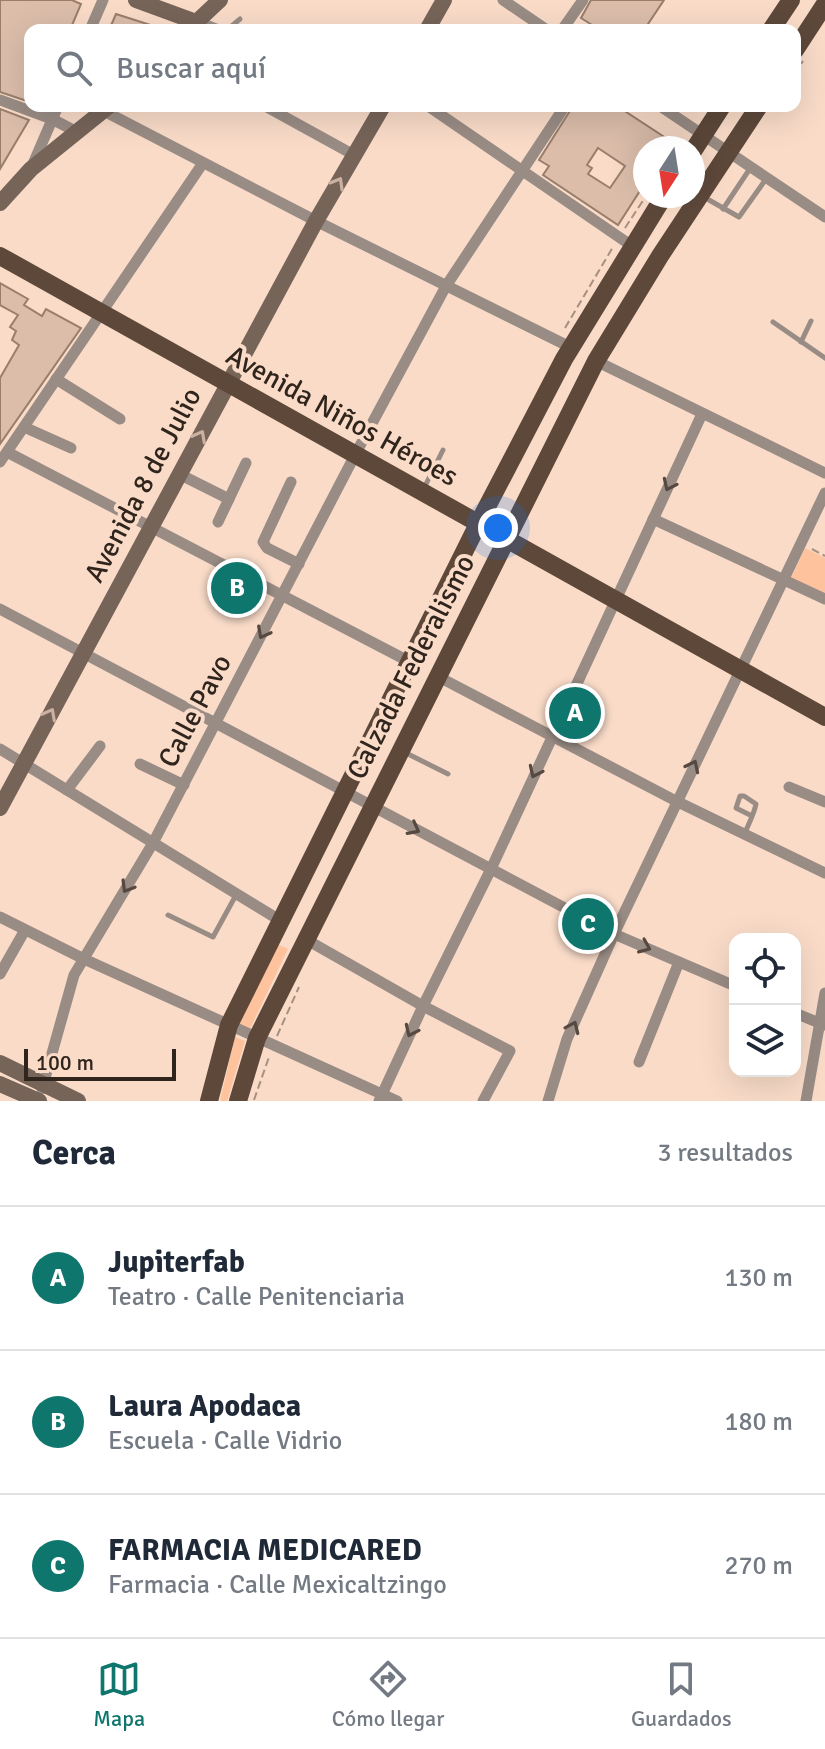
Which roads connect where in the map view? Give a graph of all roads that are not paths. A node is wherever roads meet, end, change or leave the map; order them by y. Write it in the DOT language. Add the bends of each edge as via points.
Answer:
graph roads {
  1 [pos="103,0"];
  2 [pos="220,0"];
  3 [pos="444,0"];
  4 [pos="503,0"];
  5 [pos="583,0"];
  6 [pos="791,0"];
  7 [pos="140,1"];
  8 [pos="825,4"];
  9 [pos="240,19"];
  10 [pos="93,24"];
  11 [pos="194,24"];
  12 [pos="234,24"];
  13 [pos="430,24"];
  14 [pos="538,24"];
  15 [pos="566,24"];
  16 [pos="775,24"];
  17 [pos="801,41"];
  18 [pos="0,100"];
  19 [pos="24,109"];
  20 [pos="33,112"];
  21 [pos="55,112"];
  22 [pos="102,112"];
  23 [pos="114,112"];
  24 [pos="276,112"];
  25 [pos="379,112"];
  26 [pos="437,112"];
  27 [pos="561,112"];
  28 [pos="667,112"];
  29 [pos="719,112"];
  30 [pos="725,112"];
  31 [pos="755,112"];
  32 [pos="52,119"];
  33 [pos="77,132"];
  34 [pos="695,136"];
  35 [pos="705,137"];
  36 [pos="705,138"];
  37 [pos="705,143"];
  38 [pos="729,152"];
  39 [pos="354,155"];
  40 [pos="203,163"];
  41 [pos="751,167"];
  42 [pos="31,169"];
  43 [pos="523,170"];
  44 [pos="767,178"];
  45 [pos="705,189"];
  46 [pos="705,198"];
  47 [pos="0,203"];
  48 [pos="656,208"];
  49 [pos="693,208"];
  50 [pos="723,209"];
  51 [pos="825,217"];
  52 [pos="316,221"];
  53 [pos="632,246"];
  54 [pos="0,256"];
  55 [pos="446,286"];
  56 [pos="101,313"];
  57 [pos="811,321"];
  58 [pos="773,322"];
  59 [pos="801,342"];
  60 [pos="570,347"];
  61 [pos="825,358"];
  62 [pos="596,361"];
  63 [pos="56,379"];
  64 [pos="228,384"];
  65 [pos="702,414"];
  66 [pos="120,419"];
  67 [pos="24,427"];
  68 [pos="71,448"];
  69 [pos="443,450"];
  70 [pos="355,455"];
  71 [pos="3,457"];
  72 [pos="246,463"];
  73 [pos="825,473"];
  74 [pos="179,474"];
  75 [pos="291,482"];
  76 [pos="422,492"];
  77 [pos="825,493"];
  78 [pos="229,499"];
  79 [pos="653,519"];
  80 [pos="218,522"];
  81 [pos="478,524"];
  82 [pos="151,527"];
  83 [pos="506,540"];
  84 [pos="299,564"];
  85 [pos="783,580"];
  86 [pos="283,595"];
  87 [pos="825,599"];
  88 [pos="614,600"];
  89 [pos="0,609"];
  90 [pos="82,653"];
  91 [pos="410,662"];
  92 [pos="740,671"];
  93 [pos="437,676"];
  94 [pos="825,717"];
  95 [pos="215,725"];
  96 [pos="552,736"];
  97 [pos="100,746"];
  98 [pos="0,749"];
  99 [pos="400,750"];
  100 [pos="24,763"];
  101 [pos="140,764"];
  102 [pos="448,774"];
  103 [pos="184,785"];
  104 [pos="789,787"];
  105 [pos="67,790"];
  106 [pos="344,793"];
  107 [pos="676,801"];
  108 [pos="825,802"];
  109 [pos="372,807"];
  110 [pos="0,808"];
  111 [pos="752,816"];
  112 [pos="744,834"];
  113 [pos="153,843"];
  114 [pos="491,869"];
  115 [pos="825,873"];
  116 [pos="236,894"];
  117 [pos="168,915"];
  118 [pos="0,917"];
  119 [pos="281,921"];
  120 [pos="25,930"];
  121 [pos="614,934"];
  122 [pos="307,940"];
  123 [pos="84,959"];
  124 [pos="679,962"];
  125 [pos="0,974"];
  126 [pos="729,983"];
  127 [pos="825,993"];
  128 [pos="423,1006"];
  129 [pos="801,1015"];
  130 [pos="822,1024"];
  131 [pos="228,1030"];
  132 [pos="265,1042"];
  133 [pos="639,1062"];
  134 [pos="0,1063"];
  135 [pos="0,1084"];
  136 [pos="44,1084"];
  137 [pos="381,1098"];
  138 [pos="39,1101"];
  139 [pos="78,1101"];
  140 [pos="209,1101"];
  141 [pos="217,1101"];
  142 [pos="238,1101"];
  143 [pos="397,1101"];
  144 [pos="483,1101"];
  145 [pos="548,1101"];
  146 [pos="806,1101"];
  1 -- 10 [label="street"];
  2 -- 11 [label="street"];
  3 -- 13 [label="street"];
  4 -- 14 [label="street"];
  5 -- 15 [label="street"];
  6 -- 16 [label="main road"];
  7 -- 11 [label="street"];
  8 -- 17 [label="main road"];
  9 -- 12 [label="lane"];
  18 -- 19 [label="street"];
  20 -- 32 [label="street"];
  21 -- 32 [label="street"];
  22 -- 33 [label="street"];
  23 -- 40 [label="street"];
  24 -- 39 [label="street"];
  25 -- 39 [label="street, Avenida 8 de Julio"];
  26 -- 43 [label="street"];
  27 -- 43 [label="street, Calle Pavo"];
  28 -- 34 [label="street"];
  29 -- 35 [label="main road"];
  30 -- 36 [label="main road"];
  31 -- 38 [label="main road, Calzada Federalismo"];
  32 -- 33 [label="street"];
  32 -- 42 [label="street"];
  33 -- 42 [label="street"];
  37 -- 38 [label="street"];
  38 -- 41 [label="street"];
  38 -- 45 [label="main road, Calzada Federalismo"];
  52 -- 39 [label="street, Avenida 8 de Julio, one-way"];
  40 -- 52 [label="street"];
  40 -- 56 [label="street"];
  41 -- 44 [label="street"];
  41 -- 50 [label="lane"];
  42 -- 47 [label="street"];
  43 -- 53 [label="street"];
  43 -- 55 [label="street, Calle Pavo"];
  44 -- 50 [label="lane" via="739,217"];
  44 -- 51 [label="street"];
  46 -- 50 [label="lane"];
  48 -- 53 [label="main road, Calzada Federalismo"];
  49 -- 62 [label="main road, Calzada Federalismo"];
  52 -- 55 [label="street"];
  52 -- 64 [label="street, Avenida 8 de Julio"];
  53 -- 60 [label="main road, Calzada Federalismo"];
  54 -- 56 [label="main road, Avenida Niños Héroes"];
  55 -- 60 [label="street"];
  55 -- 70 [label="street, Calle Pavo"];
  56 -- 63 [label="street"];
  56 -- 64 [label="main road, Avenida Niños Héroes"];
  57 -- 59 [label="lane"];
  58 -- 59 [label="lane"];
  59 -- 61 [label="lane"];
  60 -- 81 [label="main road, Calzada Federalismo"];
  62 -- 65 [label="street"];
  62 -- 83 [label="main road, Calzada Federalismo"];
  63 -- 66 [label="street"];
  63 -- 67 [label="street"];
  64 -- 70 [label="main road, Avenida Niños Héroes"];
  74 -- 64 [label="street, Avenida 8 de Julio, one-way"];
  65 -- 73 [label="street"];
  65 -- 79 [label="street, one-way"];
  67 -- 68 [label="street"];
  67 -- 71 [label="street"];
  69 -- 76 [label="lane"];
  70 -- 76 [label="main road, Avenida Niños Héroes"];
  70 -- 84 [label="street, Calle Pavo"];
  71 -- 82 [label="street"];
  72 -- 78 [label="street"];
  74 -- 78 [label="street"];
  74 -- 82 [label="street, Avenida 8 de Julio"];
  75 -- 84 [label="street" via="263,542"];
  76 -- 81 [label="main road, Avenida Niños Héroes"];
  77 -- 85 [label="street"];
  78 -- 80 [label="street"];
  79 -- 85 [label="street"];
  79 -- 88 [label="street"];
  81 -- 83 [label="main road, Avenida Niños Héroes"];
  81 -- 91 [label="main road, Calzada Federalismo"];
  82 -- 86 [label="street"];
  82 -- 90 [label="street, Avenida 8 de Julio"];
  83 -- 88 [label="main road, Avenida Niños Héroes"];
  83 -- 93 [label="main road, Calzada Federalismo"];
  84 -- 86 [label="street, Calle Pavo"];
  85 -- 87 [label="street"];
  85 -- 92 [label="street"];
  86 -- 91 [label="street"];
  86 -- 95 [label="street, Calle Pavo, one-way"];
  88 -- 92 [label="main road, Avenida Niños Héroes"];
  88 -- 96 [label="street"];
  89 -- 90 [label="street"];
  90 -- 95 [label="street"];
  100 -- 90 [label="street, Avenida 8 de Julio, one-way"];
  91 -- 106 [label="main road, Calzada Federalismo"];
  92 -- 94 [label="main road, Avenida Niños Héroes"];
  107 -- 92 [label="street, one-way"];
  93 -- 96 [label="street"];
  93 -- 99 [label="main road, Calzada Federalismo"];
  95 -- 103 [label="street, Calle Pavo"];
  95 -- 106 [label="street"];
  96 -- 107 [label="street"];
  96 -- 114 [label="street, one-way"];
  97 -- 105 [label="street"];
  98 -- 100 [label="street"];
  99 -- 102 [label="lane"];
  99 -- 109 [label="main road, Calzada Federalismo"];
  100 -- 105 [label="street"];
  100 -- 110 [label="street, Avenida 8 de Julio"];
  101 -- 103 [label="street"];
  103 -- 113 [label="street, Calle Pavo"];
  104 -- 108 [label="street"];
  105 -- 113 [label="street"];
  106 -- 109 [label="street"];
  106 -- 119 [label="main road, Calzada Federalismo"];
  107 -- 112 [label="street"];
  107 -- 121 [label="street"];
  109 -- 114 [label="street, one-way"];
  109 -- 122 [label="main road, Calzada Federalismo"];
  111 -- 111 [label="lane" via="756,802 740,796 736,808"];
  111 -- 112 [label="lane"];
  112 -- 115 [label="street"];
  113 -- 116 [label="street"];
  113 -- 123 [label="street, Calle Pavo, one-way"];
  114 -- 121 [label="street"];
  114 -- 128 [label="street"];
  116 -- 117 [label="lane" via="213,937"];
  116 -- 119 [label="street"];
  118 -- 120 [label="street"];
  119 -- 131 [label="main road, Calzada Federalismo"];
  120 -- 123 [label="street"];
  120 -- 125 [label="street"];
  121 -- 124 [label="street, one-way"];
  145 -- 121 [label="street, one-way" via="567,1039"];
  122 -- 128 [label="street"];
  122 -- 132 [label="main road, Calzada Federalismo"];
  123 -- 131 [label="street"];
  123 -- 136 [label="street, Calle Pavo" via="71,986"];
  124 -- 126 [label="street"];
  124 -- 133 [label="street"];
  127 -- 130 [label="street"];
  128 -- 137 [label="street, one-way"];
  128 -- 144 [label="street" via="510,1051"];
  129 -- 130 [label="street"];
  130 -- 146 [label="street"];
  131 -- 132 [label="street"];
  131 -- 140 [label="main road, Calzada Federalismo"];
  131 -- 141 [label="main road"];
  132 -- 137 [label="street"];
  132 -- 142 [label="main road, Calzada Federalismo"];
  134 -- 136 [label="street"];
  135 -- 138 [label="street"];
  136 -- 138 [label="street, Calle Pavo"];
  136 -- 139 [label="street"];
  137 -- 143 [label="street"];
}
